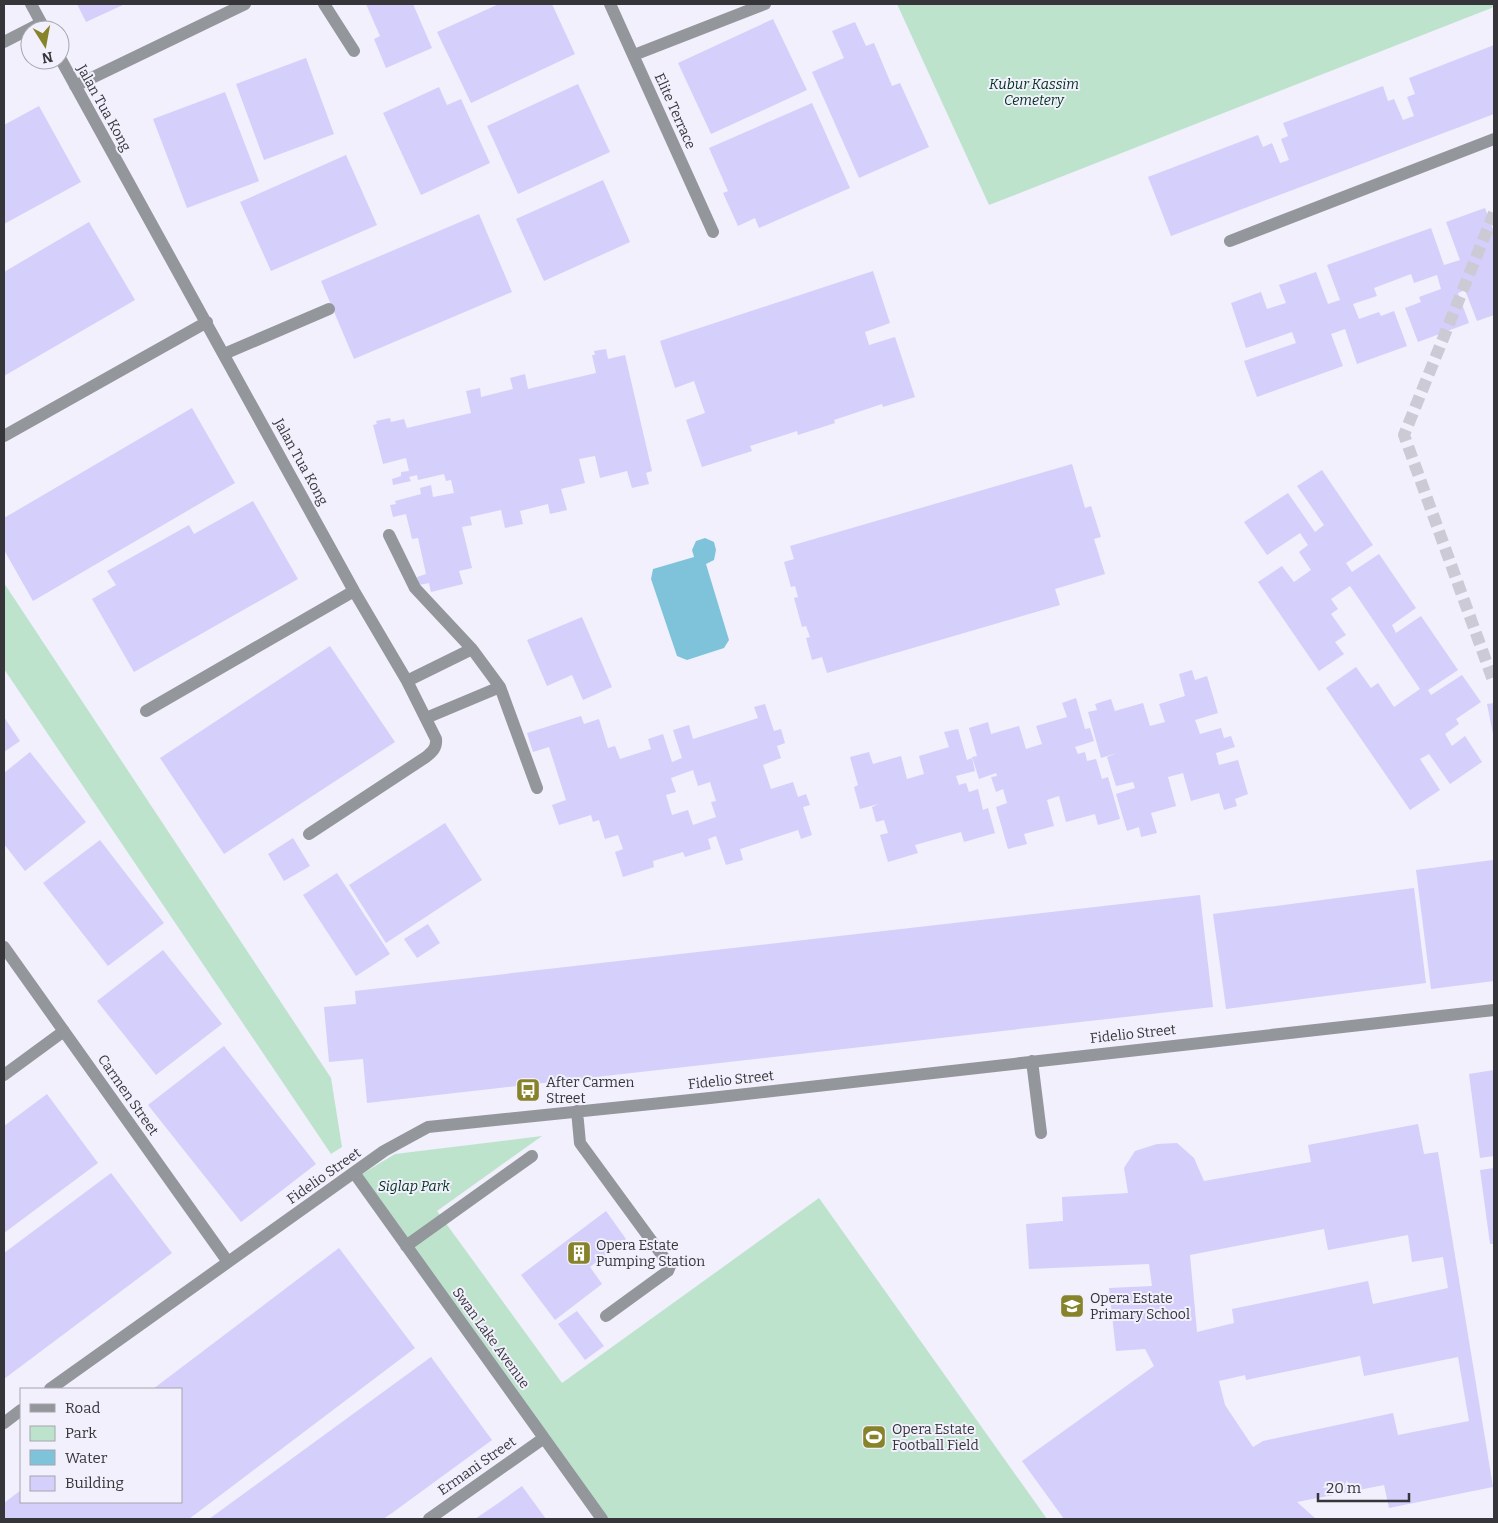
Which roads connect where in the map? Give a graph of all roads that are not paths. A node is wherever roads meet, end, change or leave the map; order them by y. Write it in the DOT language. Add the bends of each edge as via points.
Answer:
graph roads {
  1 [pos="31,4"];
  2 [pos="245,4"];
  3 [pos="324,4"];
  4 [pos="610,4"];
  5 [pos="765,4"];
  6 [pos="40,20"];
  7 [pos="20,35"];
  8 [pos="4,42"];
  9 [pos="354,51"];
  10 [pos="634,55"];
  11 [pos="66,70"];
  12 [pos="75,86"];
  13 [pos="1494,139"];
  14 [pos="713,232"];
  15 [pos="1230,241"];
  16 [pos="329,309"];
  17 [pos="207,322"];
  18 [pos="224,354"];
  19 [pos="4,436"];
  20 [pos="389,535"];
  21 [pos="354,591"];
  22 [pos="472,649"];
  23 [pos="407,681"];
  24 [pos="500,687"];
  25 [pos="146,710"];
  26 [pos="426,718"];
  27 [pos="537,788"];
  28 [pos="309,834"];
  29 [pos="4,947"];
  30 [pos="1494,1010"];
  31 [pos="64,1031"];
  32 [pos="1032,1061"];
  33 [pos="4,1076"];
  34 [pos="577,1111"];
  35 [pos="1041,1133"];
  36 [pos="532,1156"];
  37 [pos="355,1174"];
  38 [pos="406,1246"];
  39 [pos="228,1262"];
  40 [pos="606,1316"];
  41 [pos="51,1388"];
  42 [pos="20,1411"];
  43 [pos="4,1423"];
  44 [pos="544,1438"];
  45 [pos="428,1519"];
  46 [pos="602,1519"];
  1 -- 6 [label="street"];
  2 -- 12 [label="street"];
  3 -- 9 [label="street"];
  4 -- 10 [label="street, Elite Terrace"];
  5 -- 10 [label="street"];
  7 -- 8 [label="street"];
  10 -- 14 [label="street, Elite Terrace"];
  11 -- 12 [label="street, Jalan Tua Kong"];
  12 -- 17 [label="street, Jalan Tua Kong"];
  13 -- 15 [label="street"];
  16 -- 18 [label="street"];
  17 -- 18 [label="street, Jalan Tua Kong"];
  17 -- 19 [label="street"];
  18 -- 21 [label="street, Jalan Tua Kong"];
  20 -- 22 [label="street" via="415,588"];
  21 -- 23 [label="street, Jalan Tua Kong"];
  21 -- 25 [label="street"];
  22 -- 23 [label="street"];
  22 -- 24 [label="street"];
  23 -- 26 [label="street, Jalan Tua Kong"];
  24 -- 26 [label="street"];
  24 -- 27 [label="street"];
  26 -- 28 [label="street, Jalan Tua Kong" via="436,739 434,751"];
  29 -- 31 [label="street, Carmen Street"];
  30 -- 32 [label="street, Fidelio Street"];
  31 -- 33 [label="street"];
  31 -- 39 [label="street, Carmen Street"];
  32 -- 34 [label="street, Fidelio Street"];
  32 -- 35 [label="street"];
  34 -- 37 [label="street, Fidelio Street" via="422,1129 384,1151"];
  34 -- 40 [label="street" via="580,1143 670,1266 667,1272"];
  36 -- 38 [label="street"];
  37 -- 38 [label="street, Swan Lake Avenue"];
  37 -- 39 [label="street, Fidelio Street"];
  38 -- 44 [label="street, Swan Lake Avenue"];
  39 -- 41 [label="street, Fidelio Street"];
  42 -- 43 [label="street"];
  44 -- 45 [label="street, Ermani Street"];
  44 -- 46 [label="street, Swan Lake Avenue"];
}
